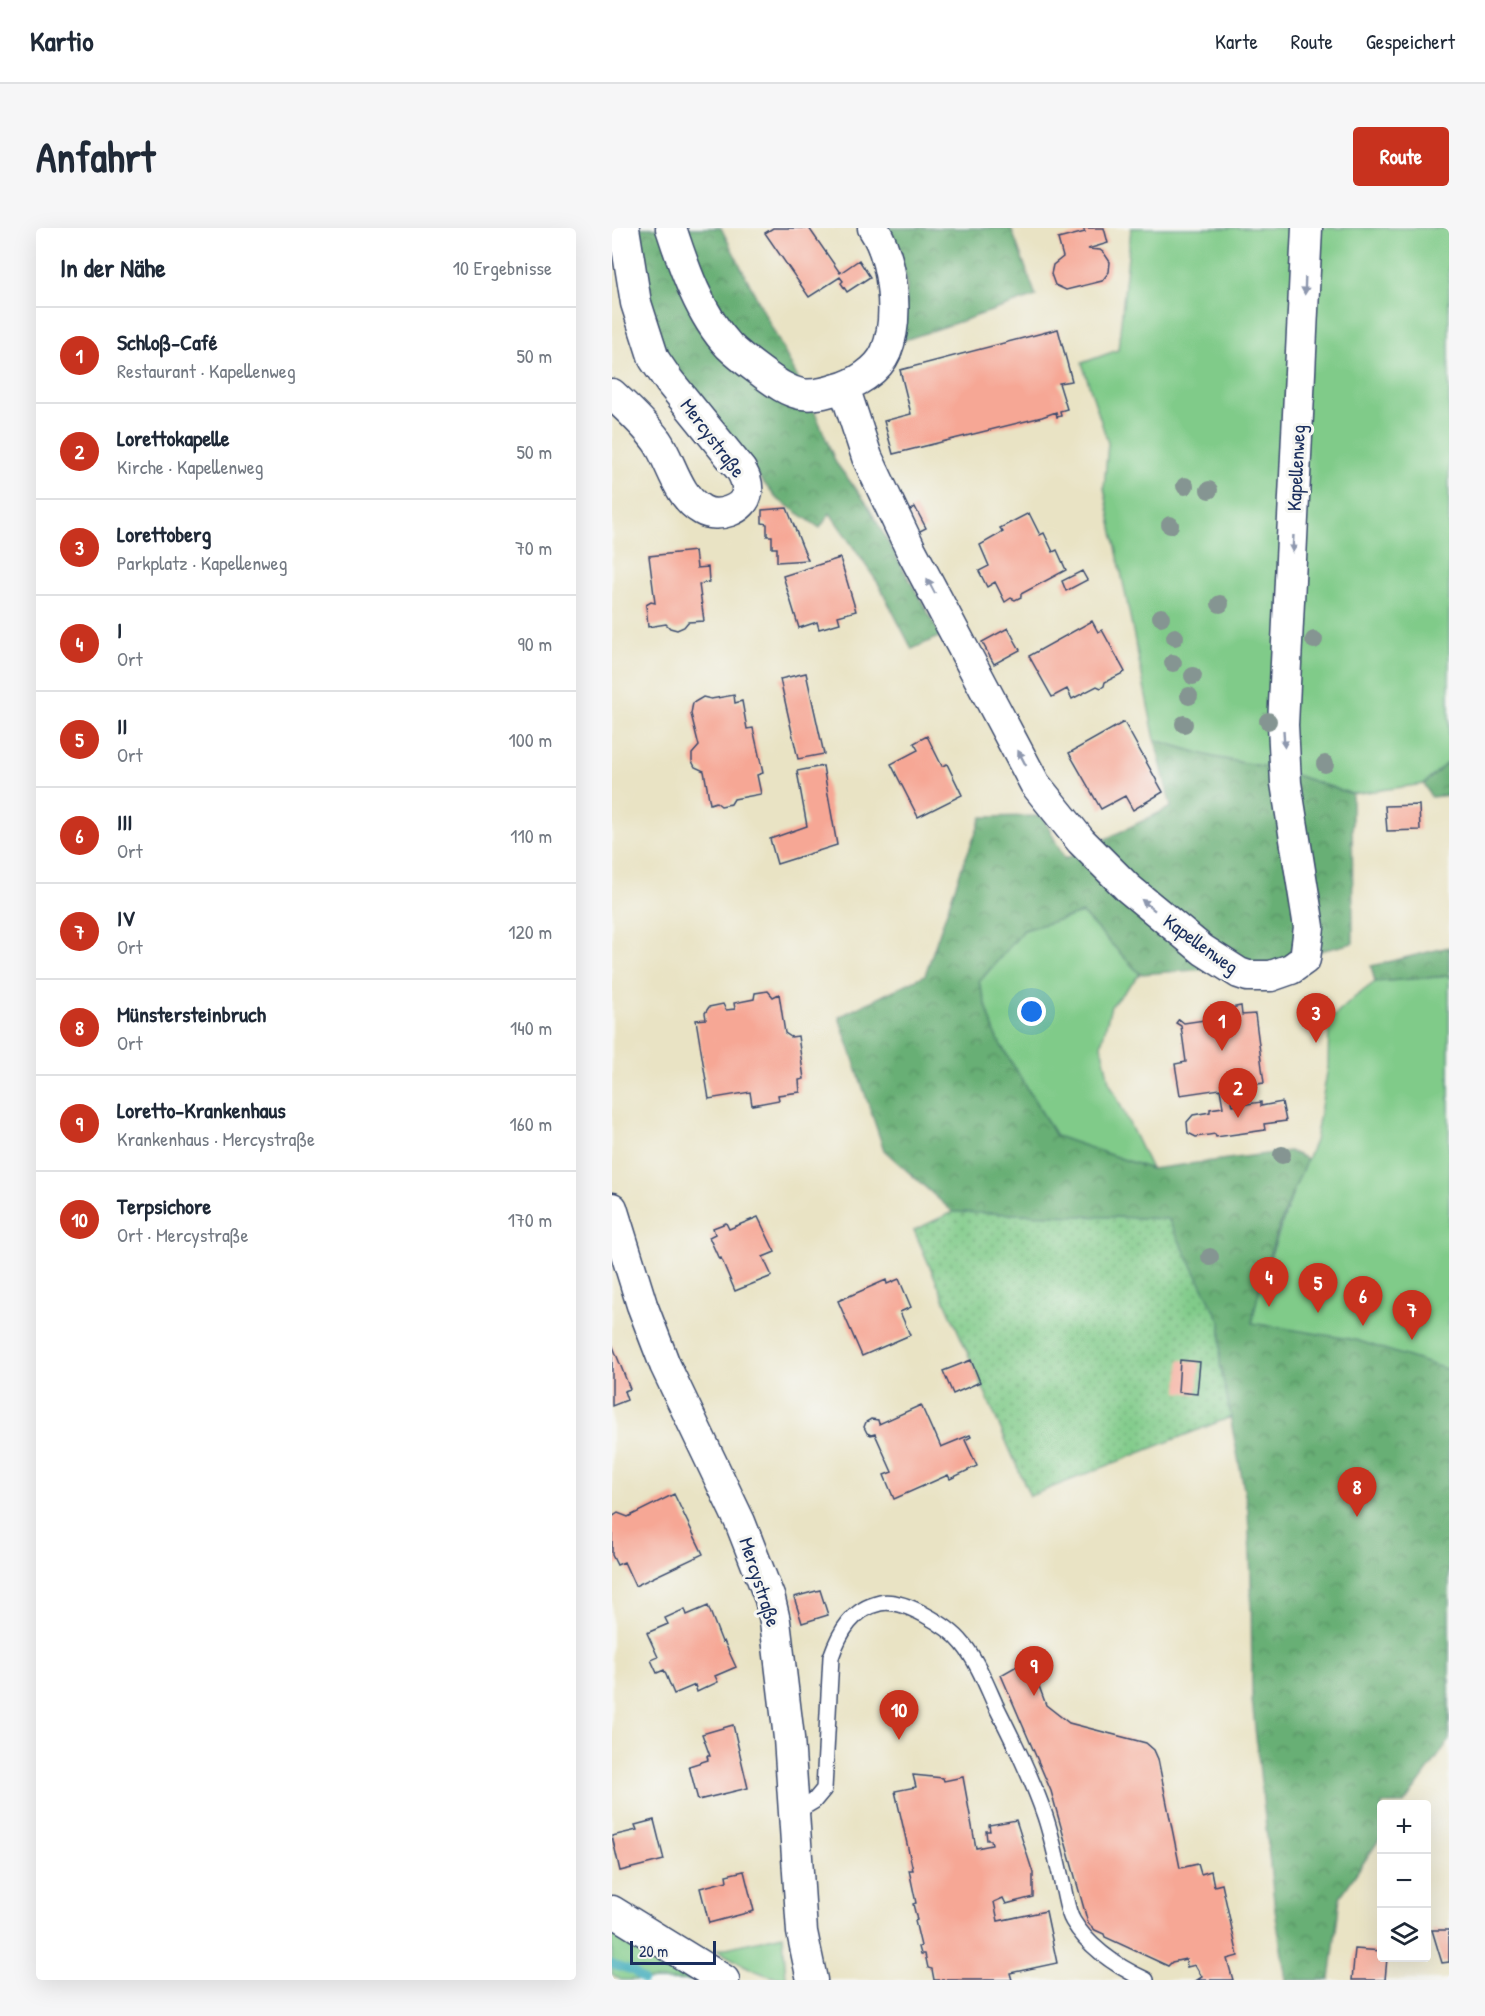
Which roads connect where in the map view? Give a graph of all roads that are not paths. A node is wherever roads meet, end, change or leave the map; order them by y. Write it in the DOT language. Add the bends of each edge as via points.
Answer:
graph roads {
  1 [pos="624,228"];
  2 [pos="670,228"];
  3 [pos="873,228"];
  4 [pos="1307,228"];
  5 [pos="844,387"];
  6 [pos="612,394"];
  7 [pos="612,1208"];
  8 [pos="794,1813"];
  9 [pos="612,1911"];
  10 [pos="724,1980"];
  11 [pos="812,1980"];
  12 [pos="1146,1980"];
  1 -- 6 [label="street, Mercystraße" via="636,303 654,359 741,470 747,482 743,503 726,512 703,511 681,487 658,442"];
  2 -- 5 [label="street" via="696,293 729,346 780,386 800,394 819,395"];
  3 -- 5 [label="street" via="885,254 892,287 893,326 885,354 864,378"];
  4 -- 5 [label="street, Kapellenweg, one-way" via="1283,725 1286,783 1309,927 1305,959 1291,969 1248,976 1203,950 1128,888 1081,841 1035,784 911,550 867,456"];
  7 -- 8 [label="street, Mercystraße" via="642,1305 666,1365 740,1522 770,1599 789,1738"];
  8 -- 11 [label="street, Mercystraße" via="802,1932"];
  8 -- 12 [label="lane" via="814,1801 824,1789 831,1657 837,1639 847,1623 868,1606 884,1602 914,1610 940,1623 963,1643 980,1672 1051,1814 1071,1919 1089,1942"];
  9 -- 10 [label="street"];
}
